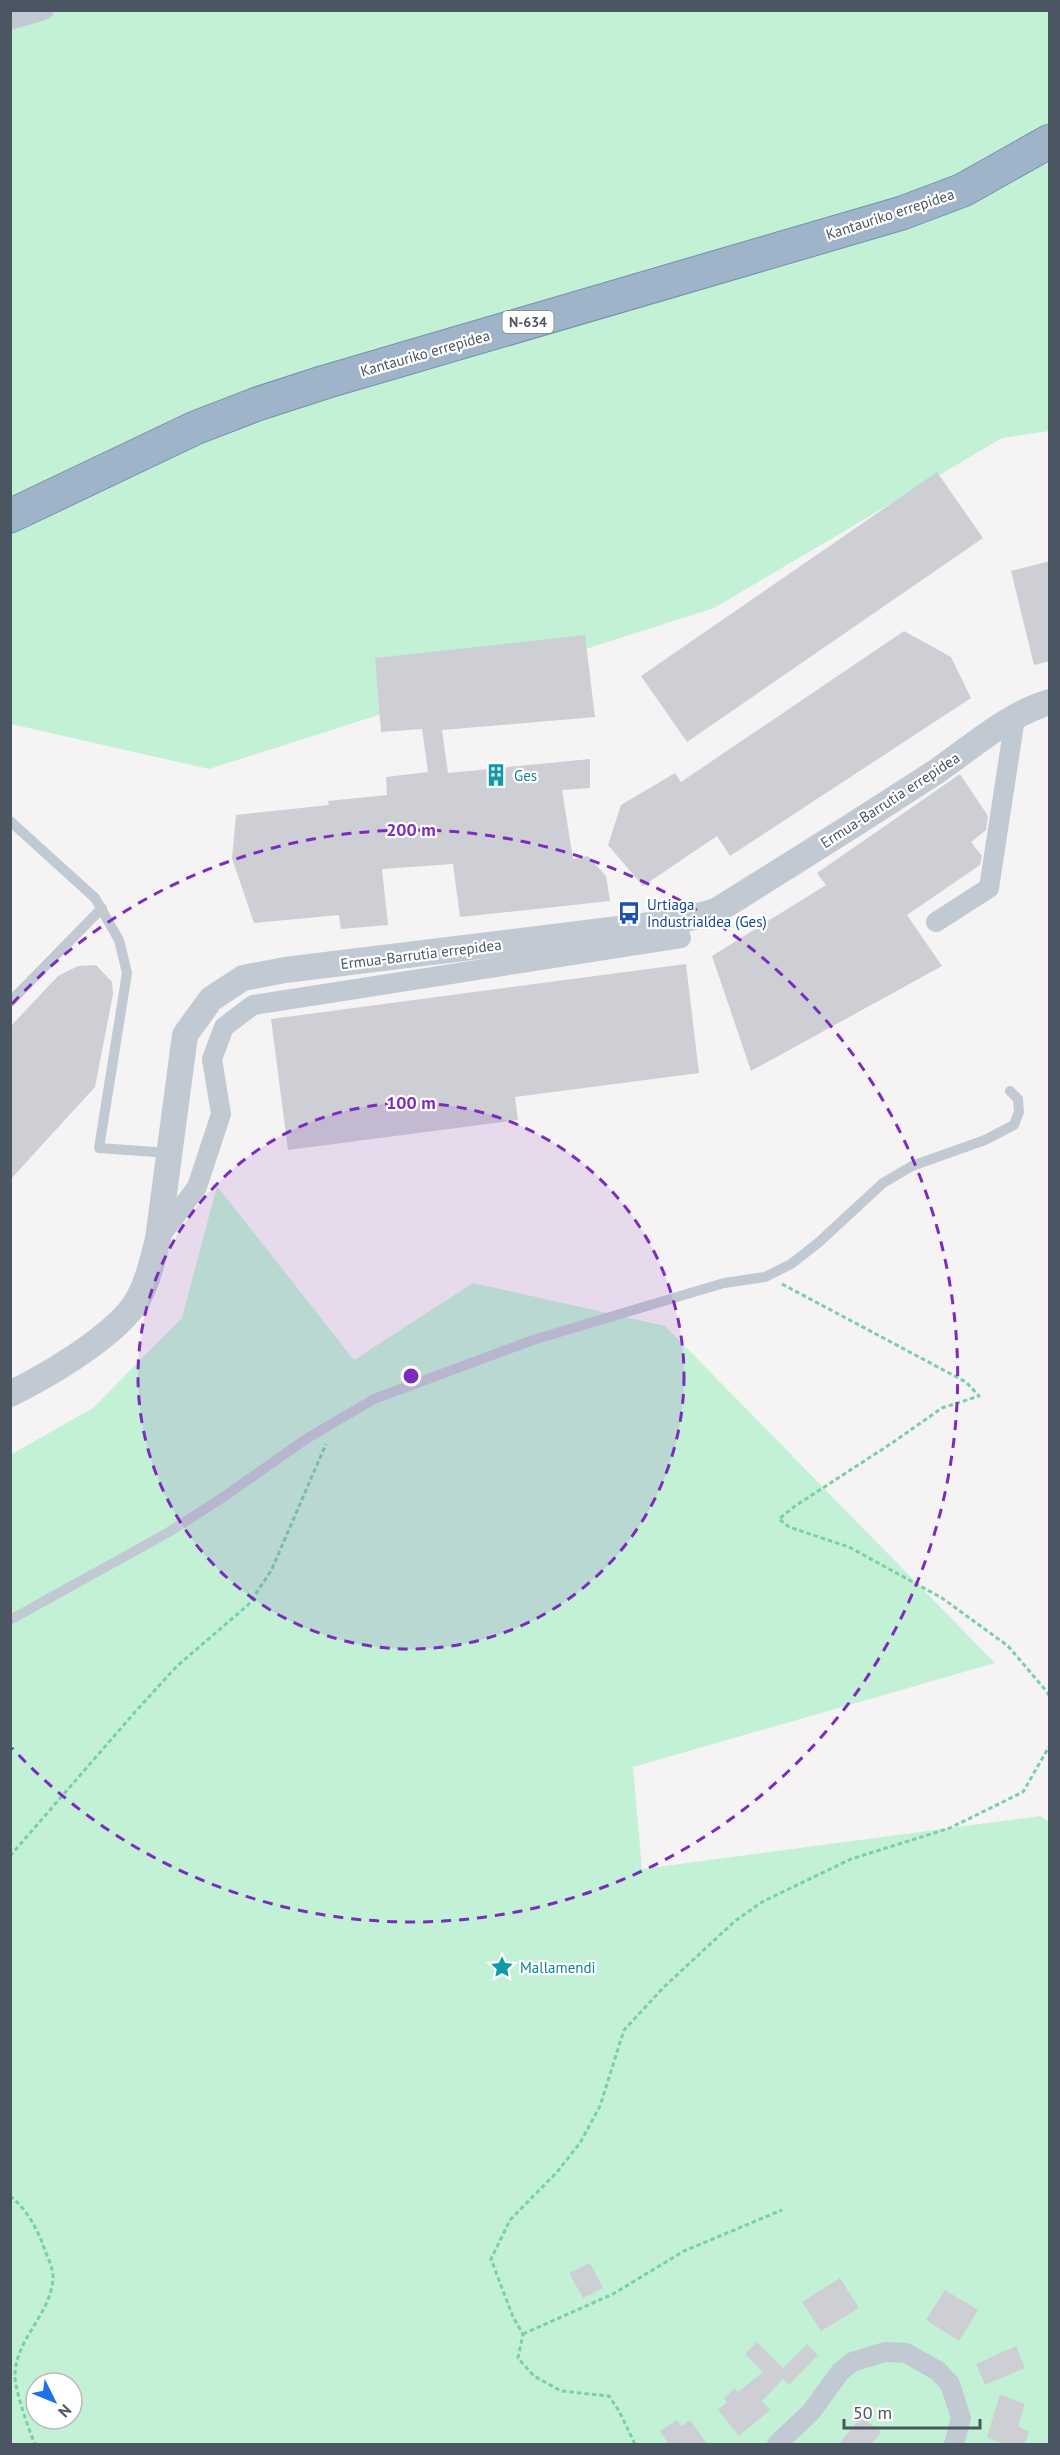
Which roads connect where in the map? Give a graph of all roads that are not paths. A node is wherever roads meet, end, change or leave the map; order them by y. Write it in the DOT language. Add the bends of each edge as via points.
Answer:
graph roads {
  1 [pos="44,10"];
  2 [pos="10,20"];
  3 [pos="1050,141"];
  4 [pos="10,516"];
  5 [pos="1050,702"];
  6 [pos="1015,718"];
  7 [pos="10,821"];
  8 [pos="102,908"];
  9 [pos="675,922"];
  10 [pos="936,922"];
  11 [pos="10,1002"];
  12 [pos="1010,1091"];
  13 [pos="170,1154"];
  14 [pos="158,1239"];
  15 [pos="10,1394"];
  16 [pos="10,1620"];
  17 [pos="777,2445"];
  18 [pos="954,2445"];
  1 -- 2 [label="street"];
  3 -- 4 [label="highway, Kantauriko errepidea / N-634" via="963,190 902,213 257,404 195,428"];
  5 -- 6 [label="street, Ermua-Barrutia errepidea"];
  6 -- 9 [label="street, Ermua-Barrutia errepidea" via="716,911"];
  6 -- 10 [label="street" via="989,888"];
  7 -- 8 [label="lane"];
  8 -- 11 [label="lane"];
  8 -- 13 [label="lane" via="120,940 127,973 99,1148"];
  9 -- 13 [label="street, Ermua-Barrutia errepidea" via="243,978 211,999 185,1035"];
  9 -- 14 [label="street" via="681,938 253,1005 224,1027 212,1059 221,1114 197,1187"];
  12 -- 16 [label="lane" via="1018,1099 1014,1125 985,1140 912,1166 883,1183 791,1264 765,1277 724,1283 532,1340 374,1399 306,1439 169,1532"];
  13 -- 14 [label="street, Ermua-Barrutia errepidea"];
  14 -- 15 [label="street, Ermua-Barrutia errepidea" via="150,1272 130,1312 95,1342"];
  17 -- 18 [label="street" via="810,2412 840,2372 852,2362 885,2352 915,2357 950,2384 961,2418"];
}
